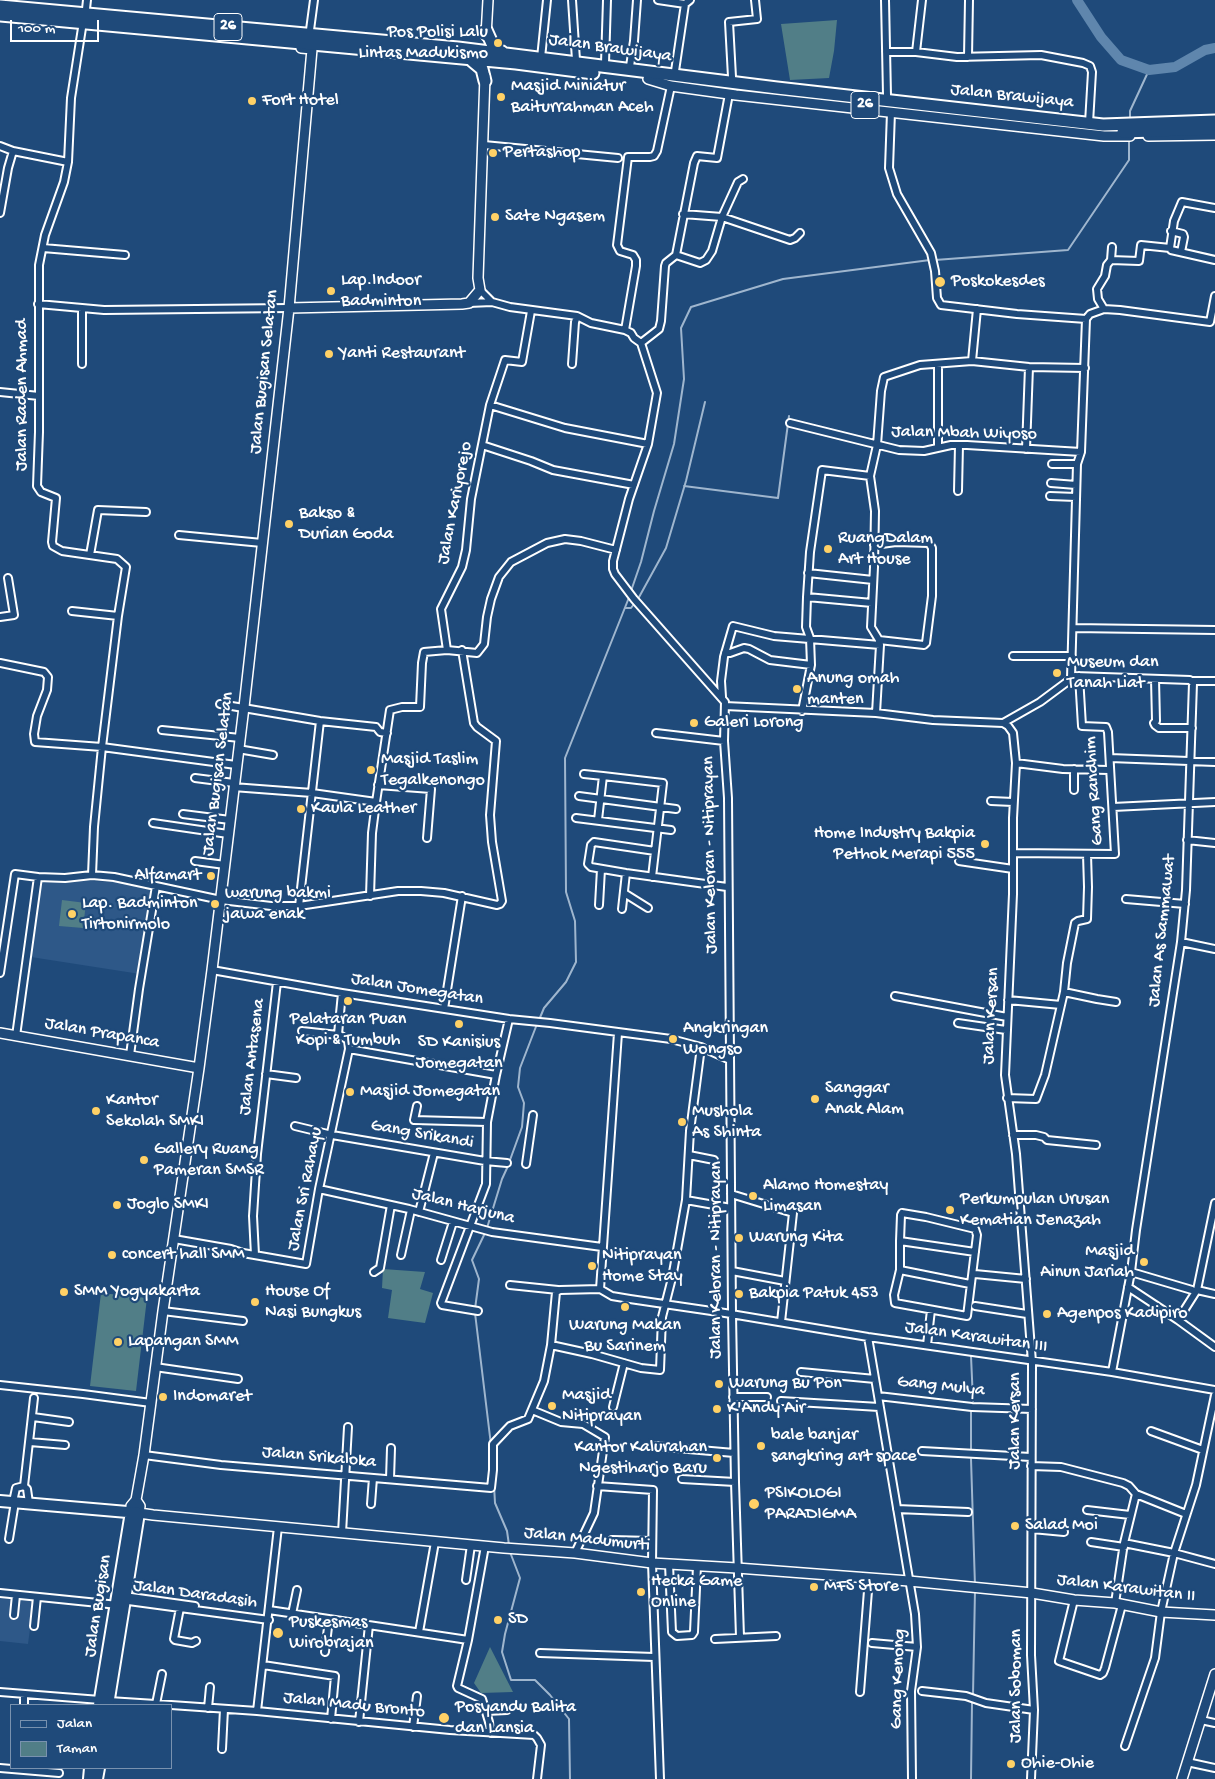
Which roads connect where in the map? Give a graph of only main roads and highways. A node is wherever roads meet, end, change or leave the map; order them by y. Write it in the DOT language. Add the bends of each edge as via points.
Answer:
graph roads {
  1 [pos="0,6"];
  2 [pos="0,15"];
  3 [pos="312,49"];
  4 [pos="398,52"];
  5 [pos="468,54"];
  6 [pos="503,57"];
  7 [pos="563,61"];
  8 [pos="905,100"];
  9 [pos="1215,115"];
  10 [pos="1215,121"];
  11 [pos="1198,126"];
  12 [pos="1154,127"];
  13 [pos="1215,129"];
  14 [pos="0,1501"];
  15 [pos="104,1703"];
  1 -- 5 [label="highway, Jalan Brawijaya / 26" via="104,13"];
  2 -- 4 [label="highway, Jalan Brawijaya / 26"];
  3 -- 4 [label="highway"];
  4 -- 5 [label="highway, Jalan Brawijaya / 26"];
  5 -- 6 [label="highway, Jalan Brawijaya / 26"];
  5 -- 6 [label="highway" via="486,30 494,48"];
  5 -- 6 [label="highway" via="482,69 485,81 488,72"];
  6 -- 7 [label="highway, Jalan Brawijaya / 26"];
  6 -- 12 [label="highway, Jalan Brawijaya / 26" via="648,79 1104,132"];
  7 -- 8 [label="highway, Jalan Brawijaya / 26" via="758,86"];
  7 -- 8 [label="highway" via="732,77 887,95"];
  8 -- 12 [label="highway, Jalan Brawijaya / 26" via="1089,120 1130,121"];
  9 -- 12 [label="highway"];
  10 -- 11 [label="highway, Jalan Brawijaya / 26"];
  11 -- 12 [label="highway, Jalan Brawijaya / 26"];
  11 -- 13 [label="highway, Jalan Brawijaya / 26"];
  14 -- 15 [label="main road, Jalan Bugisan" via="135,1512"];
}
